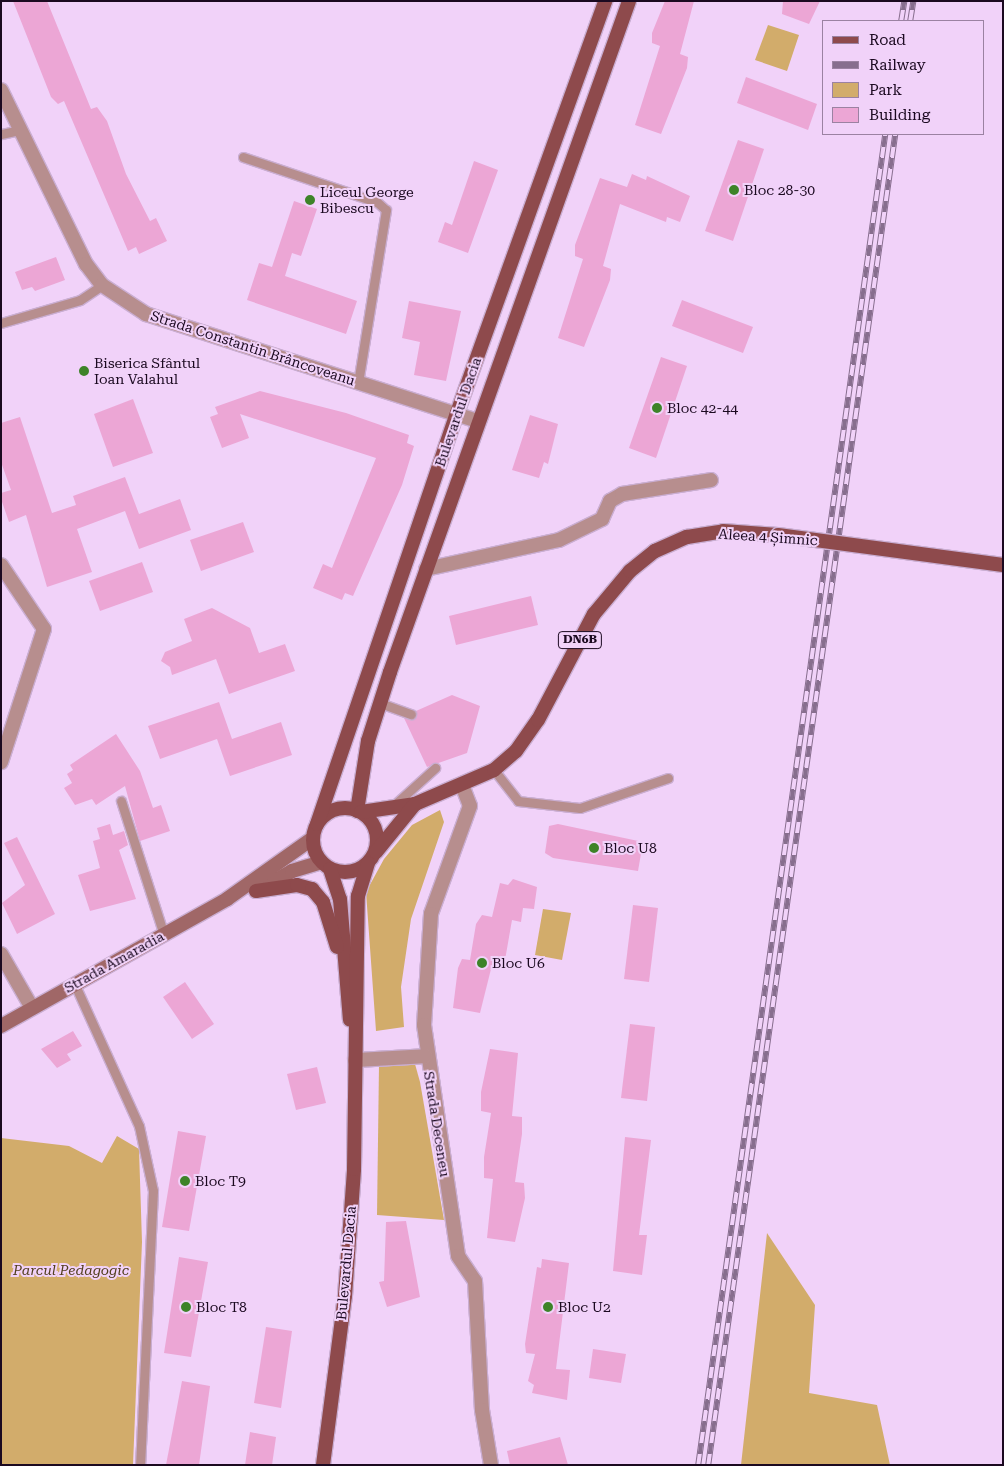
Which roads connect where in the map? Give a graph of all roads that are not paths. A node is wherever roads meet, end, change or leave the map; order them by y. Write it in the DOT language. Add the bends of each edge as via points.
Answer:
graph roads {
  1 [pos="605,1"];
  2 [pos="629,1"];
  3 [pos="1,90"];
  4 [pos="20,130"];
  5 [pos="1,134"];
  6 [pos="243,157"];
  7 [pos="102,285"];
  8 [pos="1,323"];
  9 [pos="358,382"];
  10 [pos="457,413"];
  11 [pos="478,420"];
  12 [pos="711,480"];
  13 [pos="1,565"];
  14 [pos="1003,565"];
  15 [pos="426,569"];
  16 [pos="380,702"];
  17 [pos="411,714"];
  18 [pos="1,762"];
  19 [pos="435,768"];
  20 [pos="494,770"];
  21 [pos="668,778"];
  22 [pos="462,785"];
  23 [pos="121,801"];
  24 [pos="415,804"];
  25 [pos="392,806"];
  26 [pos="359,812"];
  27 [pos="318,824"];
  28 [pos="313,838"];
  29 [pos="372,858"];
  30 [pos="326,866"];
  31 [pos="256,891"];
  32 [pos="227,899"];
  33 [pos="164,935"];
  34 [pos="1,954"];
  35 [pos="344,968"];
  36 [pos="74,985"];
  37 [pos="32,1008"];
  38 [pos="1,1026"];
  39 [pos="426,1056"];
  40 [pos="355,1060"];
  41 [pos="140,1465"];
  42 [pos="323,1465"];
  43 [pos="490,1465"];
  1 -- 10 [label="main road, Bulevardul Dacia"];
  2 -- 11 [label="main road, Bulevardul Dacia"];
  3 -- 4 [label="street, Strada Constantin Brâncoveanu"];
  4 -- 5 [label="lane"];
  4 -- 7 [label="street, Strada Constantin Brâncoveanu" via="86,264"];
  6 -- 9 [label="lane" via="378,202 386,210"];
  7 -- 8 [label="lane" via="80,300"];
  7 -- 9 [label="street, Strada Constantin Brâncoveanu" via="146,314"];
  9 -- 10 [label="street, Strada Constantin Brâncoveanu"];
  10 -- 11 [label="street, Strada Constantin Brâncoveanu"];
  10 -- 27 [label="main road, Bulevardul Dacia"];
  11 -- 15 [label="main road, Bulevardul Dacia"];
  12 -- 15 [label="street" via="622,494 610,501 602,518 559,540"];
  13 -- 18 [label="street" via="44,629"];
  14 -- 20 [label="main road, Aleea 4 Șimnic / DN6B, bridge" via="778,535 723,531 687,537 656,552 630,571 594,614 538,720 516,751"];
  15 -- 16 [label="main road, Bulevardul Dacia"];
  16 -- 17 [label="lane"];
  16 -- 26 [label="main road, Bulevardul Dacia" via="368,741"];
  19 -- 25 [label="lane"];
  20 -- 21 [label="lane" via="518,802 580,808"];
  20 -- 22 [label="main road, Aleea 4 Șimnic / DN6B"];
  22 -- 24 [label="main road, Aleea 4 Șimnic / DN6B"];
  22 -- 39 [label="street, Strada Deceneu" via="470,806 431,914 425,951"];
  23 -- 33 [label="lane"];
  24 -- 25 [label="main road, Aleea 4 Șimnic / DN6B"];
  24 -- 29 [label="main road, Aleea 4 Șimnic / DN6B"];
  25 -- 26 [label="main road, Aleea 4 Șimnic / DN6B"];
  26 -- 27 [label="main road" via="340,809"];
  26 -- 29 [label="main road, Bulevardul Dacia" via="374,825"];
  27 -- 28 [label="main road, Bulevardul Dacia"];
  28 -- 30 [label="main road, Bulevardul Dacia"];
  28 -- 32 [label="main road, Strada Amaradia"];
  29 -- 30 [label="main road" via="350,872"];
  29 -- 40 [label="main road, Bulevardul Dacia" via="358,896"];
  30 -- 31 [label="main road, Strada Amaradia" via="292,871"];
  30 -- 35 [label="main road, Bulevardul Dacia" via="340,899"];
  31 -- 32 [label="main road, Strada Amaradia"];
  31 -- 35 [label="main road" via="297,885 312,889 323,902"];
  32 -- 33 [label="main road, Strada Amaradia"];
  33 -- 36 [label="main road, Strada Amaradia"];
  34 -- 37 [label="street"];
  35 -- 40 [label="main road, Bulevardul Dacia"];
  36 -- 37 [label="main road, Strada Amaradia"];
  36 -- 41 [label="lane" via="139,1126 153,1190"];
  37 -- 38 [label="main road, Strada Amaradia"];
  39 -- 40 [label="street"];
  39 -- 43 [label="street, Strada Deceneu" via="458,1256 476,1281 482,1410"];
  40 -- 42 [label="main road, Bulevardul Dacia" via="344,1296"];
}
